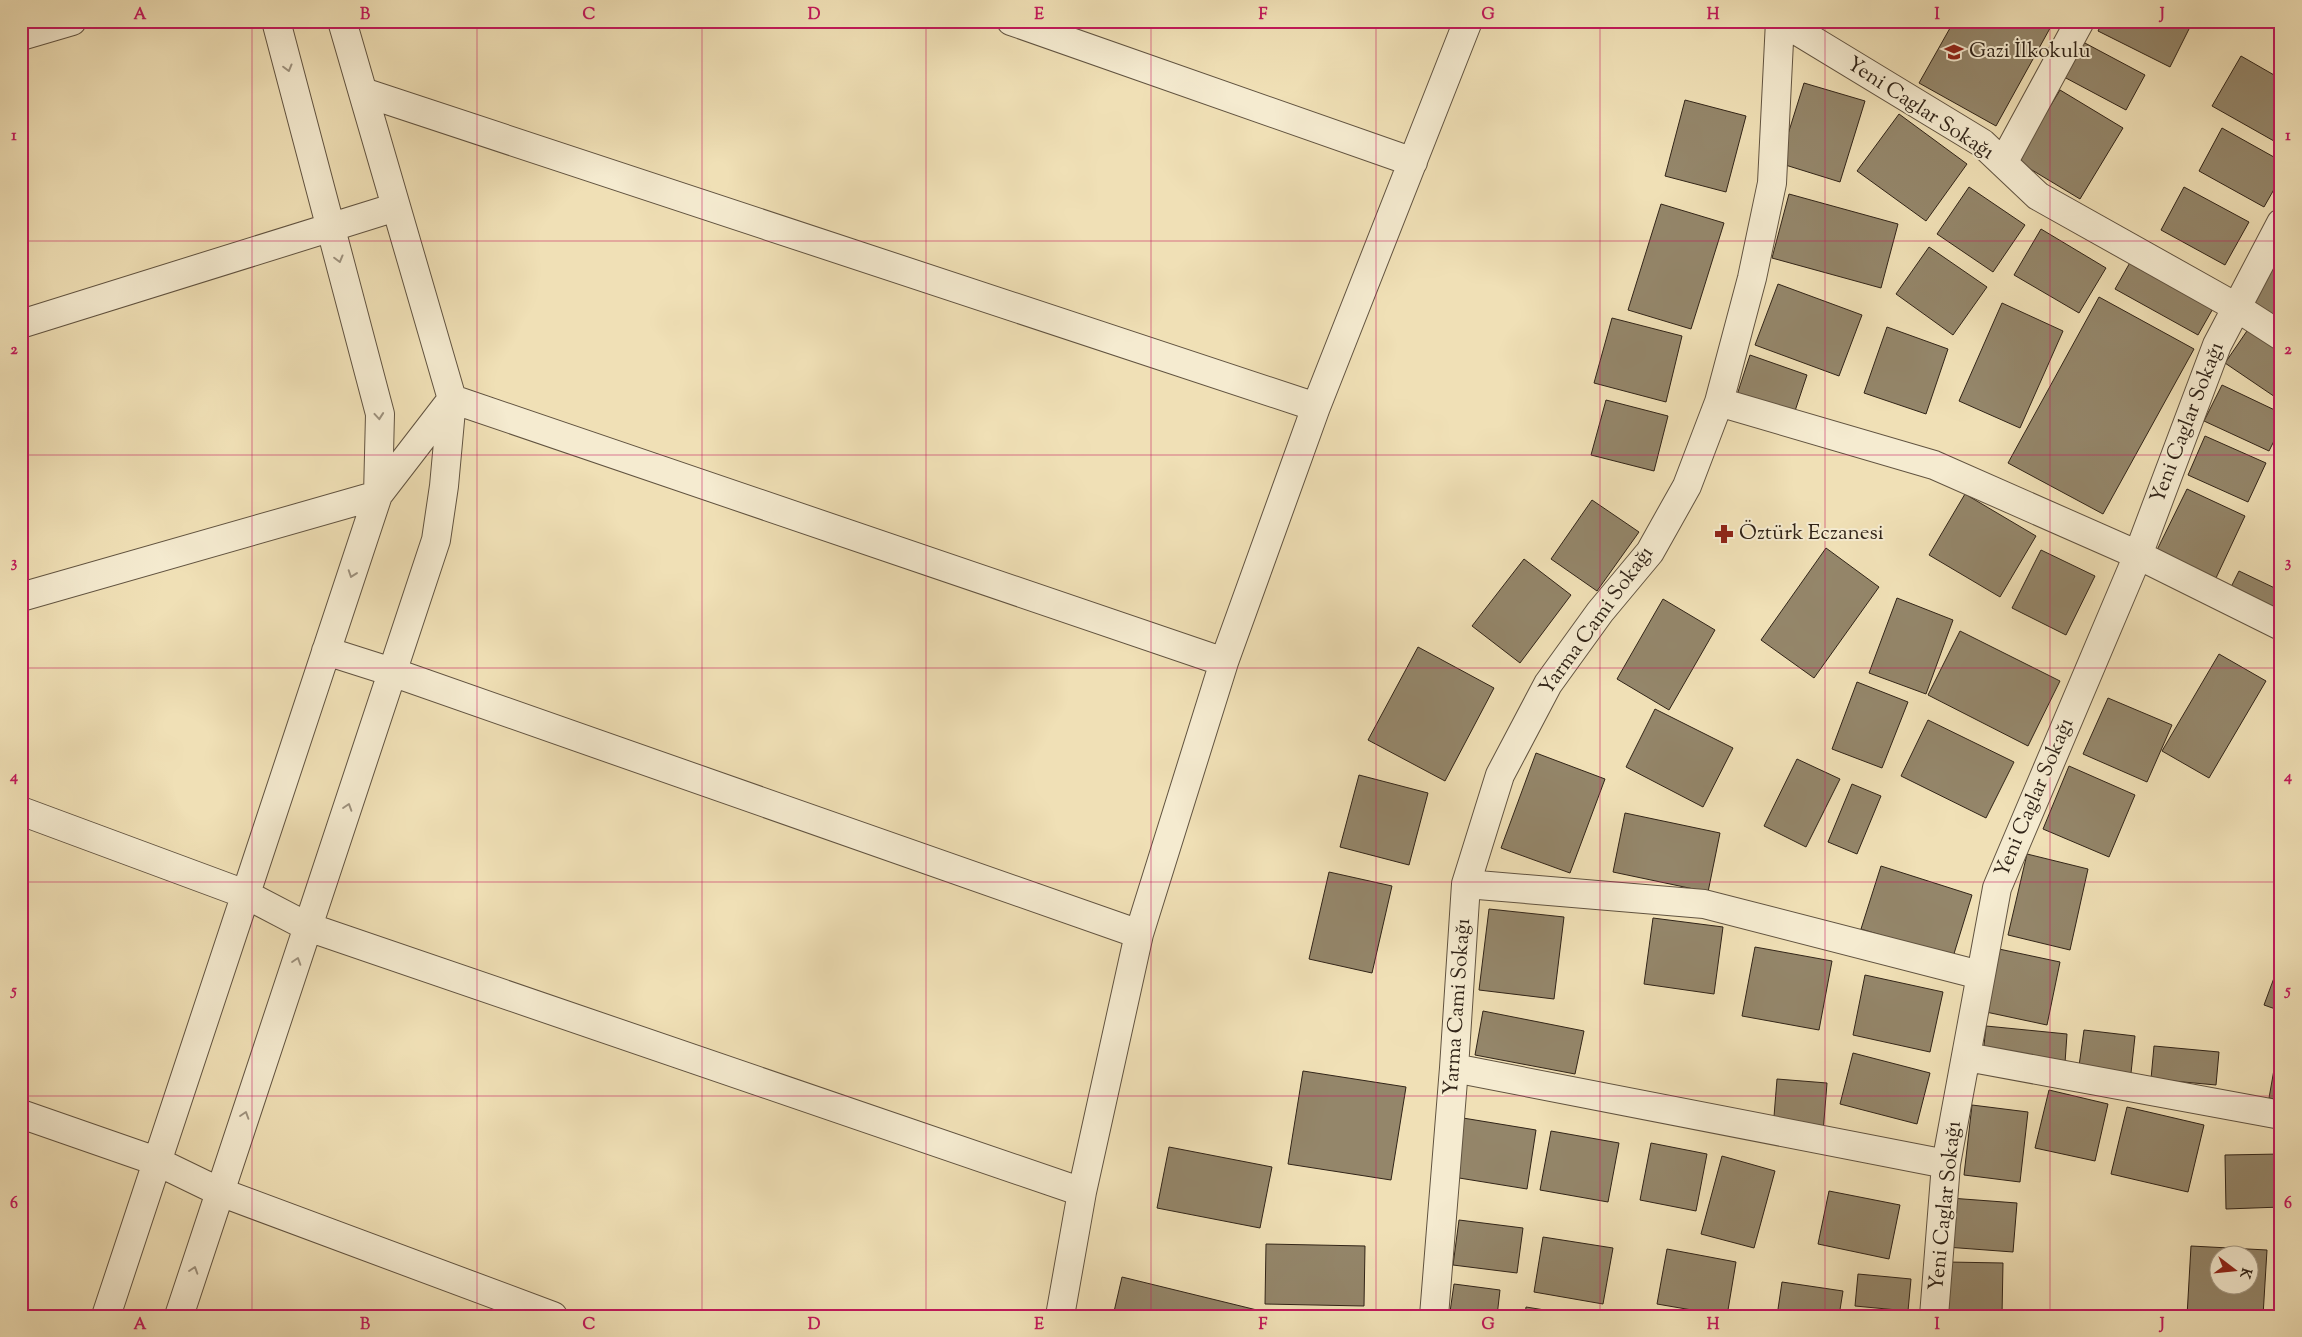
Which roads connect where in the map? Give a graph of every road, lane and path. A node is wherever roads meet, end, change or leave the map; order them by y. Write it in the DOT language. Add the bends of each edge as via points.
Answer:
graph roads {
  1 [pos="72,21"];
  2 [pos="276,21"];
  3 [pos="342,21"];
  4 [pos="1012,21"];
  5 [pos="1468,21"];
  6 [pos="1781,21"];
  7 [pos="2080,21"];
  8 [pos="21,36"];
  9 [pos="363,92"];
  10 [pos="1413,162"];
  11 [pos="2003,163"];
  12 [pos="396,207"];
  13 [pos="2281,223"];
  14 [pos="330,228"];
  15 [pos="2236,307"];
  16 [pos="21,324"];
  17 [pos="2281,336"];
  18 [pos="452,399"];
  19 [pos="1719,402"];
  20 [pos="1316,407"];
  21 [pos="378,495"];
  22 [pos="2138,555"];
  23 [pos="21,597"];
  24 [pos="2281,626"];
  25 [pos="326,651"];
  26 [pos="1224,662"];
  27 [pos="392,672"];
  28 [pos="21,811"];
  29 [pos="1466,884"];
  30 [pos="245,894"];
  31 [pos="308,927"];
  32 [pos="1139,934"];
  33 [pos="1980,975"];
  34 [pos="1967,1057"];
  35 [pos="1454,1068"];
  36 [pos="21,1114"];
  37 [pos="2281,1115"];
  38 [pos="156,1161"];
  39 [pos="1946,1164"];
  40 [pos="220,1192"];
  41 [pos="1082,1192"];
  42 [pos="1436,1315"];
  43 [pos="106,1316"];
  44 [pos="179,1316"];
  45 [pos="553,1316"];
  46 [pos="1060,1316"];
  47 [pos="1934,1316"];
  1 -- 8 [label="street"];
  2 -- 14 [label="street, one-way"];
  3 -- 9 [label="street"];
  4 -- 10 [label="street"];
  5 -- 10 [label="street"];
  6 -- 11 [label="street, Yeni Caglar Sokağı" via="1982,143"];
  6 -- 19 [label="street, Yarma Cami Sokağı" via="1772,182 1752,278"];
  7 -- 11 [label="street"];
  9 -- 12 [label="street"];
  9 -- 20 [label="street"];
  10 -- 20 [label="street"];
  11 -- 15 [label="street, Yeni Caglar Sokağı" via="2038,196"];
  12 -- 14 [label="street"];
  12 -- 18 [label="street"];
  13 -- 15 [label="street"];
  14 -- 16 [label="street"];
  14 -- 21 [label="street, one-way" via="380,414"];
  15 -- 17 [label="street, Yeni Caglar Sokağı"];
  15 -- 22 [label="street, Yeni Caglar Sokağı" via="2217,345"];
  18 -- 21 [label="street"];
  18 -- 26 [label="street"];
  18 -- 27 [label="street" via="436,540"];
  19 -- 22 [label="street" via="1934,465"];
  19 -- 29 [label="street, Yarma Cami Sokağı" via="1687,486 1650,552 1600,612 1548,684 1500,775"];
  20 -- 26 [label="street"];
  21 -- 23 [label="street"];
  21 -- 25 [label="street, one-way"];
  22 -- 24 [label="street"];
  22 -- 33 [label="street, Yeni Caglar Sokağı" via="1997,888"];
  25 -- 27 [label="street"];
  25 -- 30 [label="street"];
  26 -- 32 [label="street"];
  31 -- 27 [label="street, one-way"];
  27 -- 32 [label="street"];
  28 -- 30 [label="street"];
  29 -- 33 [label="street" via="1704,904"];
  29 -- 35 [label="street, Yarma Cami Sokağı"];
  30 -- 31 [label="street"];
  30 -- 38 [label="street"];
  40 -- 31 [label="street, one-way"];
  31 -- 41 [label="street"];
  32 -- 41 [label="street"];
  33 -- 34 [label="street, Yeni Caglar Sokağı"];
  34 -- 37 [label="street"];
  34 -- 39 [label="street, Yeni Caglar Sokağı"];
  35 -- 39 [label="street"];
  35 -- 42 [label="street, Yarma Cami Sokağı"];
  36 -- 38 [label="street"];
  38 -- 40 [label="street"];
  38 -- 43 [label="street"];
  39 -- 47 [label="street, Yeni Caglar Sokağı"];
  44 -- 40 [label="street, one-way"];
  40 -- 45 [label="street"];
  41 -- 46 [label="street"];
}
